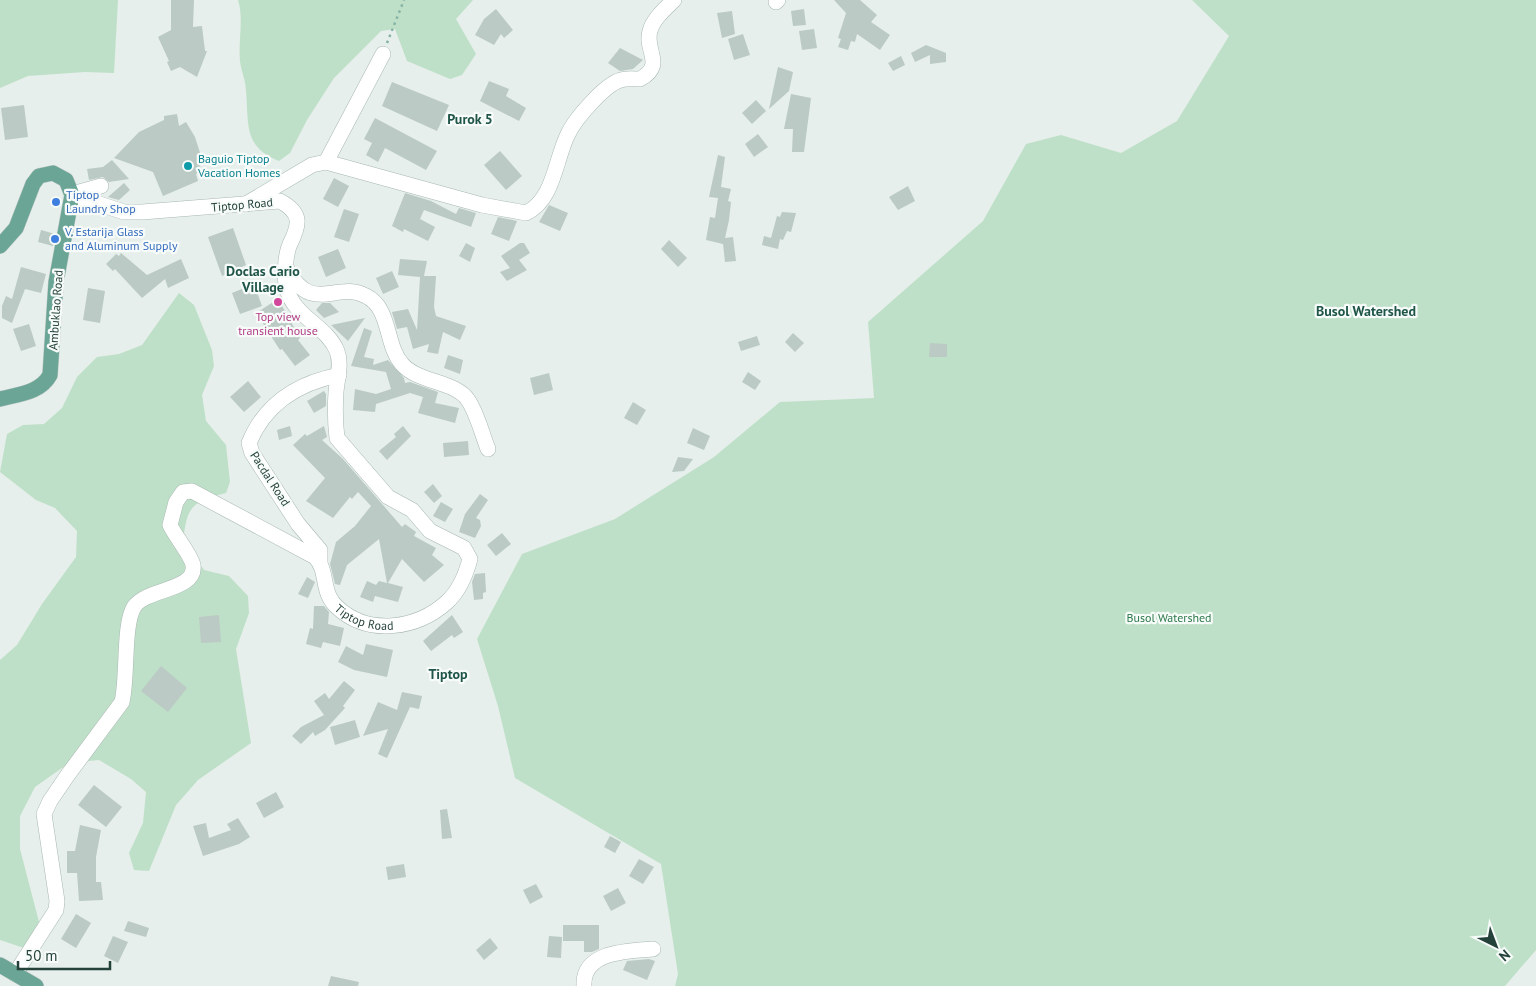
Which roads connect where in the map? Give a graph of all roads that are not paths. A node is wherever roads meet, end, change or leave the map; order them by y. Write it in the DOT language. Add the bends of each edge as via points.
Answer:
graph roads {
  1 [pos="674,0"];
  2 [pos="383,54"];
  3 [pos="326,162"];
  4 [pos="101,186"];
  5 [pos="72,194"];
  6 [pos="244,205"];
  7 [pos="0,246"];
  8 [pos="287,269"];
  9 [pos="339,375"];
  10 [pos="0,399"];
  11 [pos="488,449"];
  12 [pos="320,562"];
  13 [pos="652,949"];
  14 [pos="0,966"];
  15 [pos="15,974"];
  16 [pos="36,986"];
  17 [pos="584,986"];
  1 -- 3 [label="street" via="649,32 654,60 651,70 640,79 615,82 593,102 568,132 546,195 535,209 526,213 482,205"];
  2 -- 3 [label="street"];
  3 -- 6 [label="street" via="312,165"];
  4 -- 5 [label="street"];
  5 -- 6 [label="street, Tiptop Road" via="124,212"];
  5 -- 7 [label="main road" via="66,180 59,175 39,176 16,228"];
  5 -- 10 [label="main road, Ambuklao Road" via="56,282 50,375 46,383 34,390"];
  6 -- 8 [label="street, Tiptop Road" via="280,201 291,208 299,222 290,245"];
  8 -- 9 [label="street, Tiptop Road" via="286,289 307,320 331,341 337,351"];
  8 -- 11 [label="street" via="302,289 313,294 360,293 375,302 401,364 412,374 459,392 468,399"];
  9 -- 12 [label="street, Pacdal Road" via="318,379 287,394 274,404 249,443 252,453 298,524 320,550"];
  9 -- 12 [label="street, Tiptop Road" via="337,438 388,496 412,510 430,531 464,548 470,558 459,586 447,602 419,618 386,628 354,619 337,608 325,588"];
  12 -- 15 [label="street" via="306,551 192,491 182,492 170,525 192,562 192,572 184,584 149,595 134,606 130,617 126,688 122,702 67,776 44,814 56,910"];
  13 -- 17 [label="street" via="621,952 597,960 587,972"];
  14 -- 15 [label="main road"];
  15 -- 16 [label="main road"];
}
